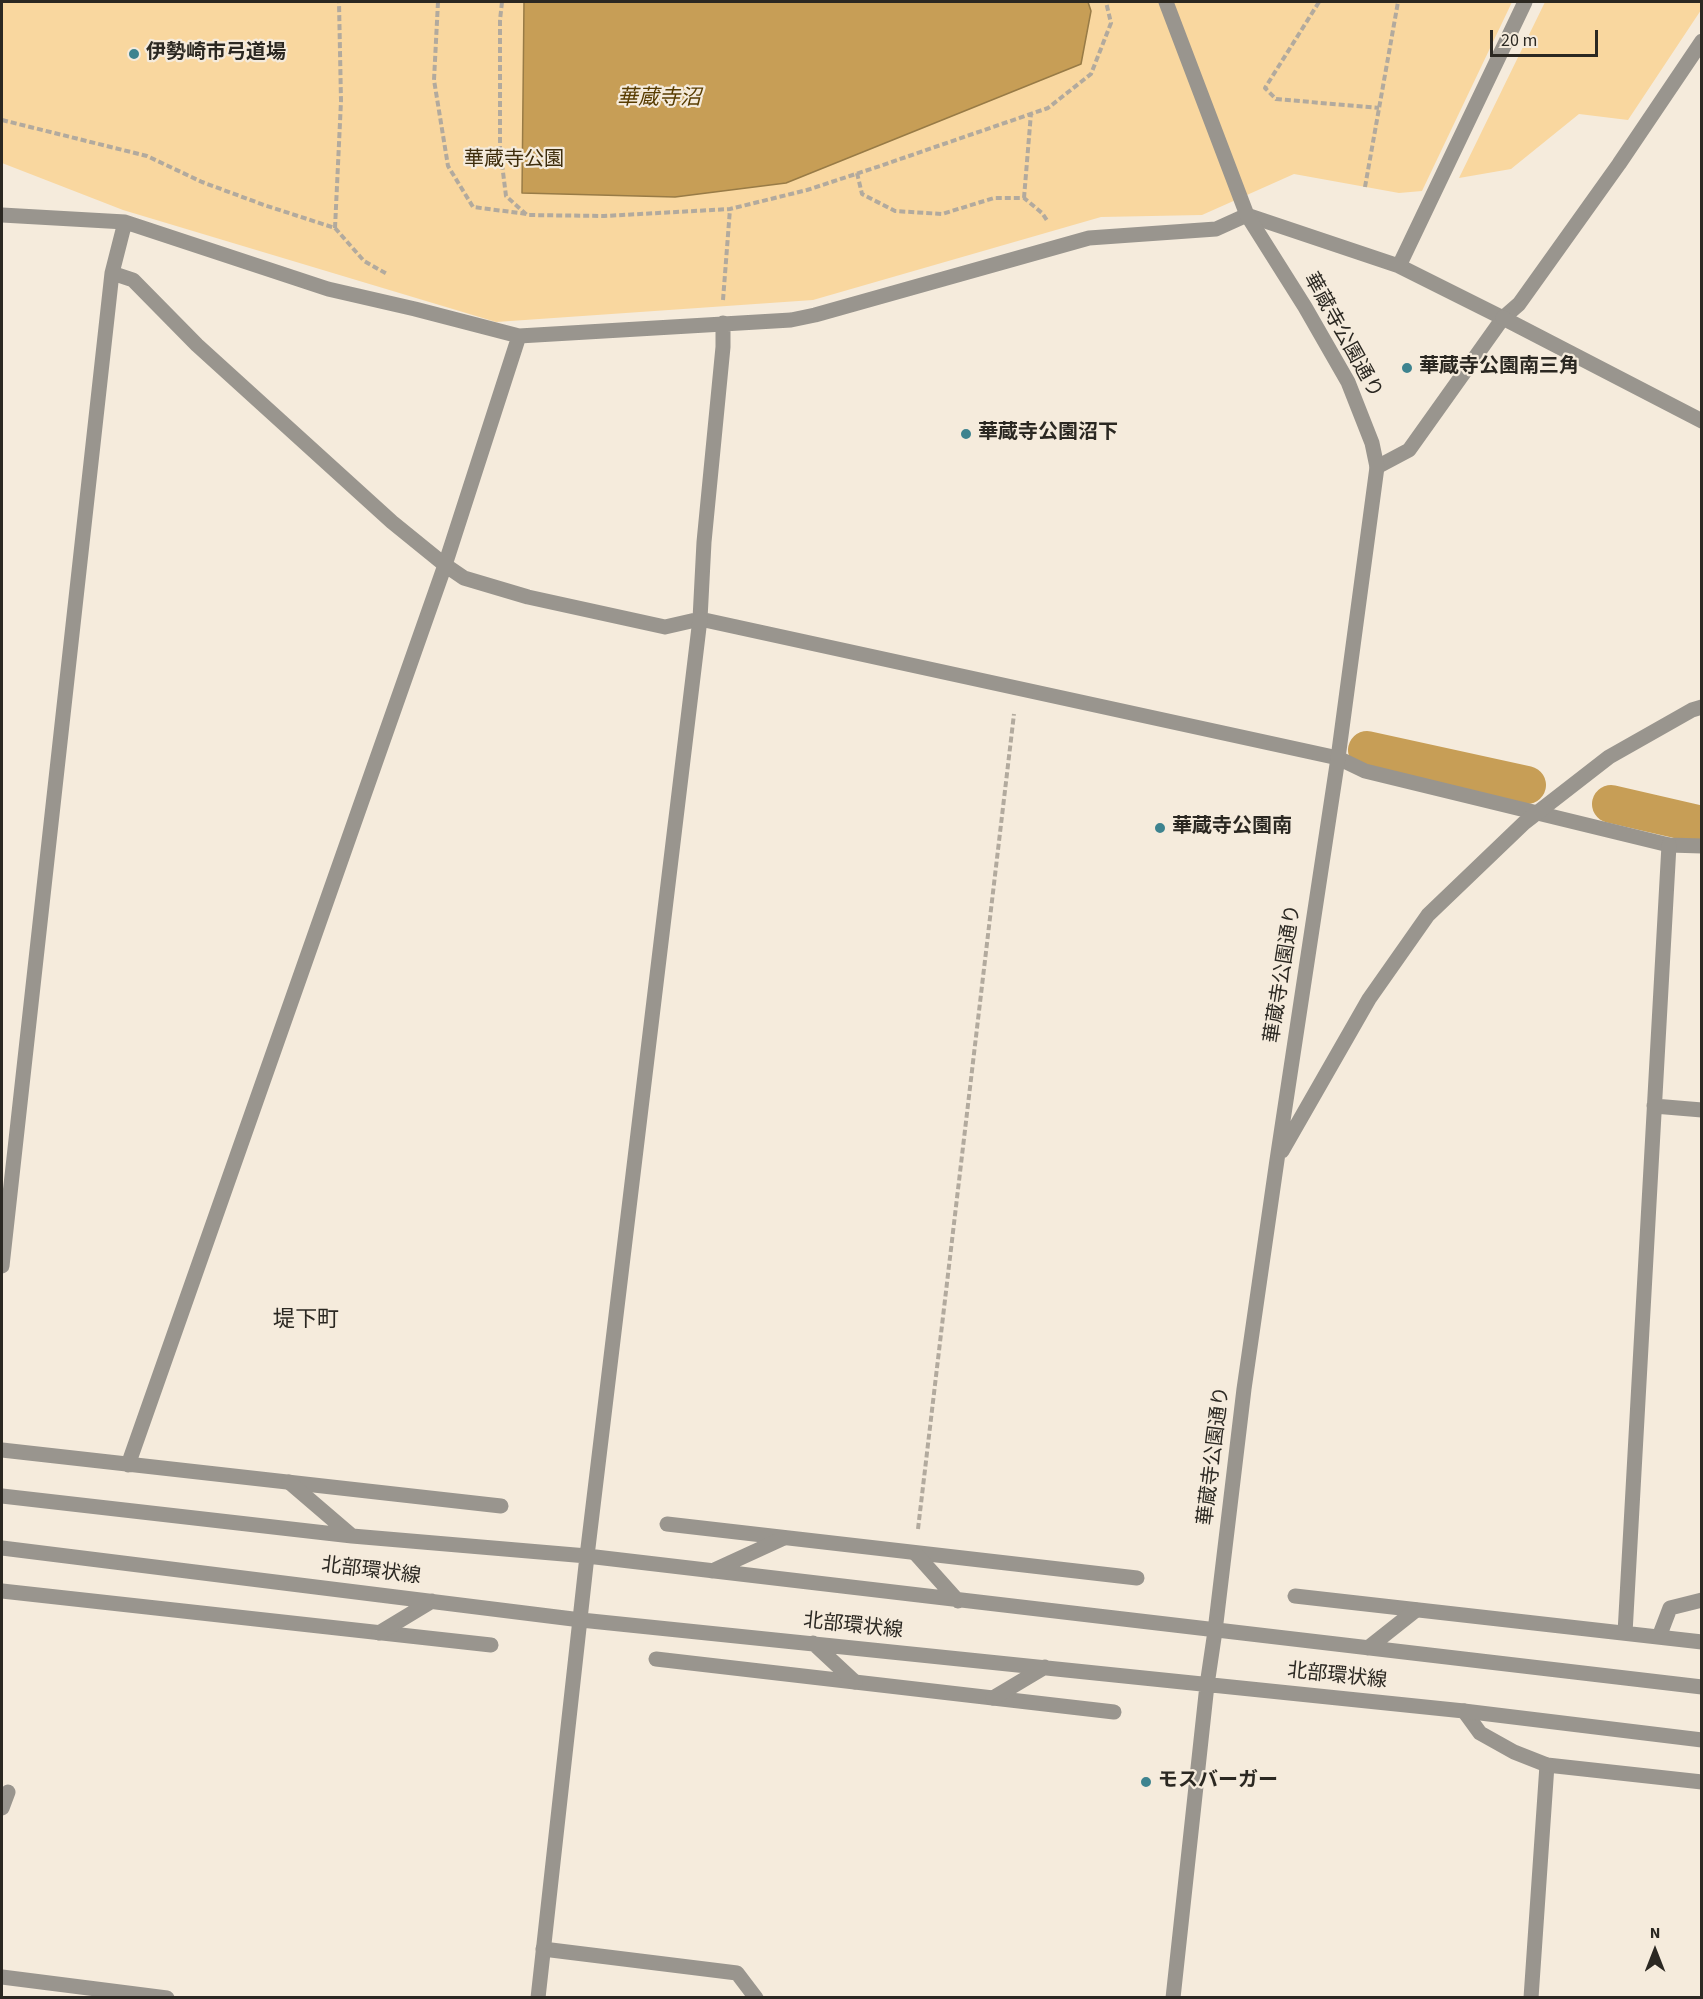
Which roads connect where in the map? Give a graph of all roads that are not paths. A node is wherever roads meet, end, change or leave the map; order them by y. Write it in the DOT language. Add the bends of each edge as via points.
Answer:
graph roads {
  1 [pos="1166,2"];
  2 [pos="1525,2"];
  3 [pos="1701,41"];
  4 [pos="1247,215"];
  5 [pos="2,216"];
  6 [pos="125,222"];
  7 [pos="1399,266"];
  8 [pos="112,273"];
  9 [pos="1503,318"];
  10 [pos="723,322"];
  11 [pos="519,336"];
  12 [pos="1701,421"];
  13 [pos="1377,467"];
  14 [pos="446,565"];
  15 [pos="700,619"];
  16 [pos="1701,706"];
  17 [pos="1338,759"];
  18 [pos="1538,812"];
  19 [pos="1669,845"];
  20 [pos="1701,846"];
  21 [pos="1654,1106"];
  22 [pos="1701,1110"];
  23 [pos="1277,1160"];
  24 [pos="2,1266"];
  25 [pos="2,1450"];
  26 [pos="128,1465"];
  27 [pos="289,1482"];
  28 [pos="2,1496"];
  29 [pos="501,1506"];
  30 [pos="667,1524"];
  31 [pos="352,1536"];
  32 [pos="784,1538"];
  33 [pos="2,1548"];
  34 [pos="915,1553"];
  35 [pos="587,1556"];
  36 [pos="712,1571"];
  37 [pos="1137,1578"];
  38 [pos="2,1591"];
  39 [pos="1295,1596"];
  40 [pos="958,1600"];
  41 [pos="1701,1600"];
  42 [pos="432,1601"];
  43 [pos="1416,1610"];
  44 [pos="581,1620"];
  45 [pos="1215,1631"];
  46 [pos="379,1633"];
  47 [pos="1625,1633"];
  48 [pos="1659,1637"];
  49 [pos="1701,1642"];
  50 [pos="813,1644"];
  51 [pos="491,1645"];
  52 [pos="1368,1648"];
  53 [pos="656,1659"];
  54 [pos="1045,1667"];
  55 [pos="855,1682"];
  56 [pos="1207,1685"];
  57 [pos="1701,1687"];
  58 [pos="993,1698"];
  59 [pos="1114,1712"];
  60 [pos="1464,1712"];
  61 [pos="1701,1740"];
  62 [pos="1547,1765"];
  63 [pos="1701,1782"];
  64 [pos="8,1792"];
  65 [pos="2,1808"];
  66 [pos="543,1949"];
  67 [pos="2,1977"];
  68 [pos="167,1998"];
  69 [pos="538,1998"];
  70 [pos="756,1998"];
  71 [pos="1173,1998"];
  72 [pos="1531,1998"];
  1 -- 4 [label="street, 華蔵寺公園通り"];
  2 -- 7 [label="street"];
  3 -- 9 [label="street" via="1619,165 1518,304"];
  4 -- 7 [label="street"];
  4 -- 10 [label="street" via="1216,230 1089,238 791,320"];
  4 -- 13 [label="street, 華蔵寺公園通り" via="1348,382 1372,443"];
  5 -- 6 [label="street"];
  6 -- 8 [label="street"];
  6 -- 11 [label="street" via="328,289"];
  7 -- 9 [label="street"];
  8 -- 14 [label="street" via="133,280 206,353 392,522"];
  8 -- 24 [label="street"];
  9 -- 12 [label="street"];
  9 -- 13 [label="street" via="1409,450"];
  10 -- 11 [label="street"];
  10 -- 15 [label="street"];
  11 -- 14 [label="street"];
  13 -- 17 [label="street, 華蔵寺公園通り"];
  14 -- 15 [label="street" via="464,578 528,597 665,627"];
  14 -- 26 [label="street"];
  15 -- 17 [label="street"];
  15 -- 35 [label="street"];
  16 -- 18 [label="street" via="1609,757"];
  17 -- 18 [label="street" via="1365,771"];
  17 -- 23 [label="street, 華蔵寺公園通り"];
  18 -- 19 [label="street"];
  18 -- 23 [label="street" via="1428,915 1369,999"];
  19 -- 20 [label="street"];
  19 -- 21 [label="street"];
  21 -- 22 [label="street"];
  21 -- 47 [label="street"];
  23 -- 45 [label="street, 華蔵寺公園通り"];
  25 -- 26 [label="street"];
  26 -- 27 [label="street"];
  27 -- 29 [label="street"];
  27 -- 31 [label="street"];
  28 -- 31 [label="street, 北部環状線"];
  30 -- 32 [label="street"];
  31 -- 35 [label="street, 北部環状線"];
  32 -- 34 [label="street"];
  32 -- 36 [label="street"];
  33 -- 42 [label="street, 北部環状線"];
  34 -- 37 [label="street"];
  34 -- 40 [label="street"];
  35 -- 36 [label="street, 北部環状線"];
  35 -- 44 [label="street"];
  36 -- 40 [label="street, 北部環状線"];
  38 -- 46 [label="street"];
  39 -- 43 [label="street"];
  40 -- 45 [label="street, 北部環状線"];
  41 -- 48 [label="street" via="1670,1608"];
  42 -- 44 [label="street, 北部環状線"];
  42 -- 46 [label="street"];
  43 -- 47 [label="street"];
  43 -- 52 [label="street"];
  44 -- 50 [label="street, 北部環状線"];
  44 -- 66 [label="street"];
  45 -- 52 [label="street, 北部環状線"];
  45 -- 56 [label="street, 華蔵寺公園通り"];
  46 -- 51 [label="street"];
  47 -- 48 [label="street"];
  48 -- 49 [label="street"];
  50 -- 54 [label="street, 北部環状線"];
  50 -- 55 [label="street"];
  52 -- 57 [label="street, 北部環状線"];
  53 -- 55 [label="street"];
  54 -- 56 [label="street, 北部環状線"];
  54 -- 58 [label="street"];
  55 -- 58 [label="street"];
  56 -- 60 [label="street, 北部環状線"];
  56 -- 71 [label="street, 華蔵寺公園通り"];
  58 -- 59 [label="street"];
  60 -- 61 [label="street, 北部環状線"];
  60 -- 62 [label="street" via="1480,1733"];
  62 -- 63 [label="street"];
  62 -- 72 [label="street"];
  64 -- 65 [label="street"];
  66 -- 69 [label="street"];
  66 -- 70 [label="street" via="737,1973"];
  67 -- 68 [label="street"];
}
